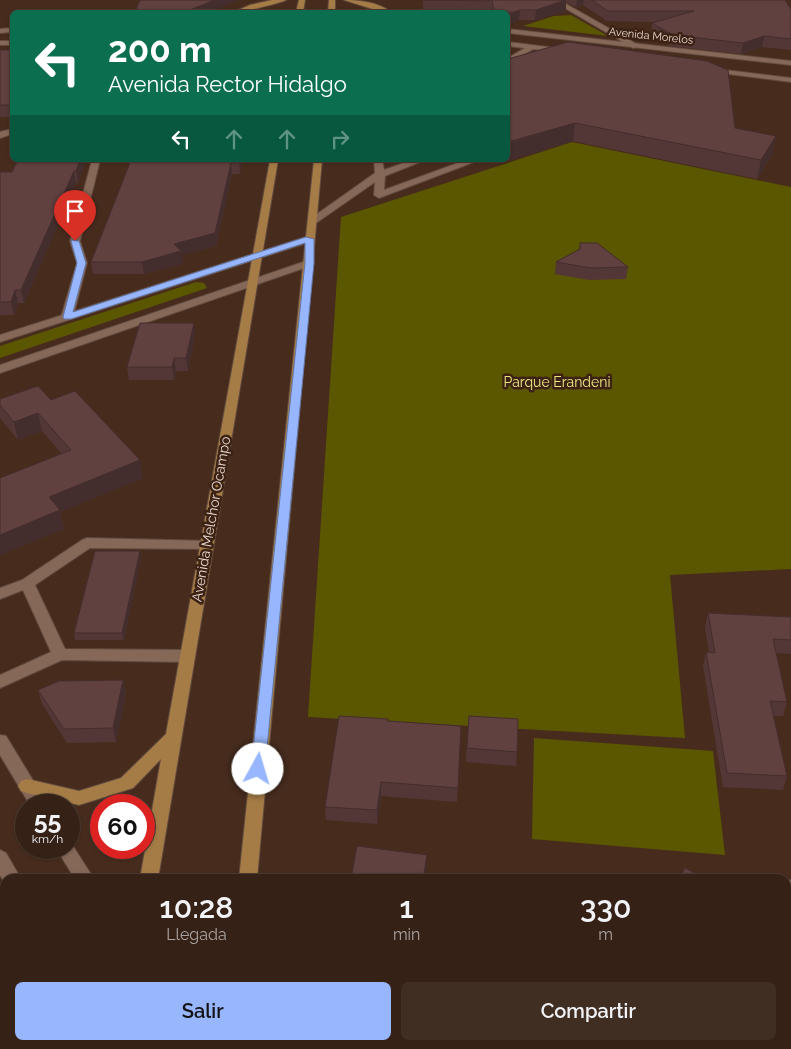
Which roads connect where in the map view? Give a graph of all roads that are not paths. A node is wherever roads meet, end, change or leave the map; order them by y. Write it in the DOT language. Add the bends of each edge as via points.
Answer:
graph roads {
  1 [pos="283,0"];
  2 [pos="347,0"];
  3 [pos="554,0"];
  4 [pos="243,10"];
  5 [pos="383,10"];
  6 [pos="510,31"];
  7 [pos="510,44"];
  8 [pos="636,46"];
  9 [pos="533,47"];
  10 [pos="571,52"];
  11 [pos="510,58"];
  12 [pos="791,63"];
  13 [pos="705,69"];
  14 [pos="791,80"];
  15 [pos="95,162"];
  16 [pos="274,162"];
  17 [pos="318,162"];
  18 [pos="378,162"];
  19 [pos="416,162"];
  20 [pos="469,162"];
  21 [pos="380,174"];
  22 [pos="313,221"];
  23 [pos="309,239"];
  24 [pos="256,255"];
  25 [pos="309,263"];
  26 [pos="251,282"];
  27 [pos="68,317"];
  28 [pos="0,339"];
  29 [pos="0,369"];
  30 [pos="206,544"];
  31 [pos="26,583"];
  32 [pos="0,594"];
  33 [pos="60,654"];
  34 [pos="187,656"];
  35 [pos="0,682"];
  36 [pos="173,737"];
  37 [pos="0,741"];
  38 [pos="27,786"];
  39 [pos="32,794"];
  40 [pos="0,858"];
  41 [pos="73,859"];
  42 [pos="9,874"];
  43 [pos="82,874"];
  44 [pos="150,874"];
  45 [pos="248,874"];
  1 -- 4 [label="main road"];
  2 -- 5 [label="main road"];
  3 -- 8 [label="street"];
  6 -- 8 [label="street, Avenida Morelos"];
  7 -- 9 [label="street"];
  8 -- 12 [label="street, Avenida Morelos"];
  9 -- 10 [label="street"];
  9 -- 11 [label="street"];
  13 -- 14 [label="street"];
  15 -- 27 [label="street" via="75,241 82,263"];
  16 -- 24 [label="main road, Avenida Melchor Ocampo"];
  17 -- 22 [label="main road"];
  18 -- 21 [label="street"];
  19 -- 21 [label="street"];
  20 -- 21 [label="street" via="379,195"];
  21 -- 22 [label="street"];
  22 -- 23 [label="main road"];
  23 -- 24 [label="street"];
  23 -- 25 [label="main road"];
  24 -- 26 [label="main road, Avenida Melchor Ocampo"];
  24 -- 27 [label="street"];
  25 -- 26 [label="street"];
  25 -- 45 [label="main road"];
  26 -- 29 [label="street"];
  26 -- 30 [label="main road, Avenida Melchor Ocampo"];
  27 -- 28 [label="street"];
  30 -- 31 [label="street" via="87,543"];
  30 -- 34 [label="main road, Avenida Melchor Ocampo"];
  31 -- 32 [label="street"];
  31 -- 33 [label="street"];
  33 -- 34 [label="street"];
  33 -- 35 [label="street"];
  34 -- 36 [label="main road, Avenida Melchor Ocampo"];
  36 -- 38 [label="main road" via="127,783 79,798"];
  36 -- 44 [label="main road, Avenida Melchor Ocampo"];
  37 -- 38 [label="street"];
  38 -- 39 [label="street"];
  40 -- 42 [label="street"];
  41 -- 43 [label="street"];
}
